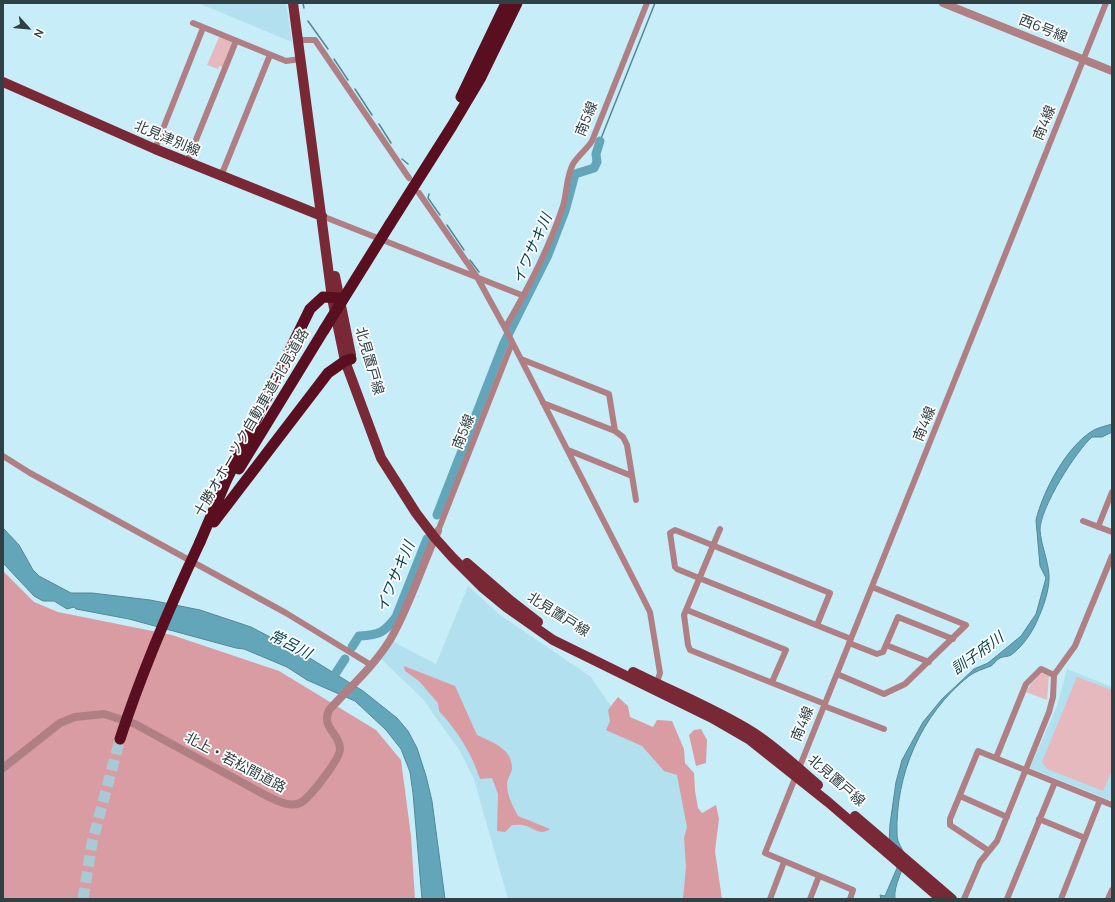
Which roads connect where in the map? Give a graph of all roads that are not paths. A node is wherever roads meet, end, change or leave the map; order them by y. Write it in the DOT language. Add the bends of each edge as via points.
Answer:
graph roads {
  1 [pos="293,3"];
  2 [pos="506,3"];
  3 [pos="517,3"];
  4 [pos="647,3"];
  5 [pos="943,3"];
  6 [pos="1106,3"];
  7 [pos="193,23"];
  8 [pos="203,28"];
  9 [pos="298,40"];
  10 [pos="236,41"];
  11 [pos="270,55"];
  12 [pos="300,59"];
  13 [pos="1084,59"];
  14 [pos="1112,71"];
  15 [pos="3,82"];
  16 [pos="155,149"];
  17 [pos="187,162"];
  18 [pos="221,176"];
  19 [pos="409,178"];
  20 [pos="419,193"];
  21 [pos="405,199"];
  22 [pos="322,216"];
  23 [pos="477,277"];
  24 [pos="524,296"];
  25 [pos="336,298"];
  26 [pos="507,332"];
  27 [pos="512,343"];
  28 [pos="521,359"];
  29 [pos="348,360"];
  30 [pos="543,403"];
  31 [pos="615,431"];
  32 [pos="568,450"];
  33 [pos="3,456"];
  34 [pos="632,476"];
  35 [pos="1112,492"];
  36 [pos="636,500"];
  37 [pos="1083,521"];
  38 [pos="1098,527"];
  39 [pos="720,529"];
  40 [pos="1112,532"];
  41 [pos="436,534"];
  42 [pos="200,542"];
  43 [pos="712,546"];
  44 [pos="1112,556"];
  45 [pos="699,578"];
  46 [pos="872,587"];
  47 [pos="686,610"];
  48 [pos="818,625"];
  49 [pos="953,639"];
  50 [pos="850,641"];
  51 [pos="886,645"];
  52 [pos="929,662"];
  53 [pos="369,667"];
  54 [pos="837,674"];
  55 [pos="1054,675"];
  56 [pos="772,682"];
  57 [pos="655,687"];
  58 [pos="824,705"];
  59 [pos="884,729"];
  60 [pos="120,739"];
  61 [pos="996,758"];
  62 [pos="3,768"];
  63 [pos="1026,770"];
  64 [pos="798,772"];
  65 [pos="1055,782"];
  66 [pos="960,796"];
  67 [pos="1100,800"];
  68 [pos="1112,805"];
  69 [pos="1007,817"];
  70 [pos="1039,819"];
  71 [pos="1085,838"];
  72 [pos="989,851"];
  73 [pos="784,862"];
  74 [pos="915,873"];
  75 [pos="819,876"];
  76 [pos="1112,890"];
  77 [pos="770,899"];
  78 [pos="810,899"];
  79 [pos="850,899"];
  80 [pos="941,899"];
  81 [pos="952,899"];
  82 [pos="964,899"];
  83 [pos="1007,899"];
  84 [pos="1061,899"];
  85 [pos="1108,899"];
  1 -- 9 [label="main road, 北見置戸線"];
  2 -- 21 [label="highway, 十勝オホーツク自動車道;北見道路" via="469,82"];
  3 -- 21 [label="highway, 十勝オホーツク自動車道;北見道路" via="480,79"];
  4 -- 24 [label="street, 南5線" via="592,141 571,169 563,205 537,271"];
  5 -- 13 [label="street, 西6号線"];
  6 -- 13 [label="street, 南4線"];
  7 -- 8 [label="street"];
  8 -- 10 [label="street"];
  8 -- 16 [label="street"];
  9 -- 12 [label="main road, 北見置戸線"];
  9 -- 19 [label="street" via="315,40"];
  10 -- 11 [label="street"];
  10 -- 17 [label="street"];
  11 -- 12 [label="street" via="286,61"];
  11 -- 18 [label="street"];
  12 -- 22 [label="main road, 北見置戸線"];
  13 -- 14 [label="street, 西6号線"];
  13 -- 46 [label="street, 南4線"];
  15 -- 16 [label="main road, 北見津別線"];
  16 -- 17 [label="main road, 北見津別線"];
  17 -- 18 [label="main road, 北見津別線"];
  18 -- 22 [label="main road, 北見津別線"];
  20 -- 23 [label="street"];
  21 -- 42 [label="highway, 十勝オホーツク自動車道;北見道路, bridge" via="230,484"];
  22 -- 23 [label="street"];
  22 -- 25 [label="main road, 北見置戸線"];
  23 -- 24 [label="street"];
  23 -- 26 [label="street"];
  24 -- 26 [label="street, 南5線"];
  25 -- 29 [label="main road, 北見置戸線"];
  25 -- 42 [label="highway" via="323,296 310,309 226,481"];
  26 -- 27 [label="street"];
  27 -- 28 [label="street"];
  27 -- 41 [label="street, 南5線"];
  28 -- 30 [label="street"];
  28 -- 31 [label="street" via="609,394"];
  29 -- 41 [label="main road, 北見置戸線" via="387,455 404,487"];
  29 -- 42 [label="highway" via="328,373"];
  30 -- 31 [label="street"];
  30 -- 32 [label="street"];
  31 -- 34 [label="street" via="623,437 627,445"];
  32 -- 34 [label="street"];
  32 -- 57 [label="street" via="650,612 660,673"];
  33 -- 53 [label="street" via="286,613"];
  34 -- 36 [label="street"];
  35 -- 38 [label="street"];
  37 -- 38 [label="street"];
  38 -- 40 [label="street"];
  39 -- 43 [label="street"];
  41 -- 53 [label="street, 北上・若松間道路" via="403,616 384,649"];
  41 -- 57 [label="main road, 北見置戸線" via="486,581 532,618 556,634"];
  42 -- 60 [label="highway, 十勝オホーツク自動車道;北見道路, bridge" via="167,611 137,686"];
  43 -- 45 [label="street"];
  43 -- 45 [label="street" via="675,530 670,533 675,567"];
  43 -- 48 [label="street" via="830,593"];
  44 -- 55 [label="street" via="1075,646"];
  45 -- 47 [label="street"];
  45 -- 48 [label="street"];
  46 -- 49 [label="street" via="966,625"];
  46 -- 50 [label="street, 南4線"];
  47 -- 56 [label="street" via="684,616 690,650"];
  47 -- 56 [label="street" via="786,650"];
  48 -- 50 [label="street"];
  49 -- 51 [label="street" via="898,616"];
  49 -- 52 [label="street"];
  50 -- 51 [label="street" via="877,654 883,652"];
  50 -- 54 [label="street, 南4線"];
  51 -- 52 [label="street"];
  52 -- 54 [label="street" via="905,684 884,694"];
  53 -- 62 [label="street, 北上・若松間道路" via="326,716 327,723 339,743 340,751 337,760 310,794 299,803 286,804 267,796 135,724 104,714 75,717 60,723"];
  54 -- 58 [label="street, 南4線"];
  55 -- 61 [label="street" via="1041,669 1026,684"];
  55 -- 63 [label="street" via="1049,712"];
  56 -- 58 [label="street"];
  57 -- 64 [label="main road, 北見置戸線" via="750,740"];
  58 -- 59 [label="street"];
  58 -- 64 [label="street, 南4線"];
  61 -- 63 [label="street"];
  61 -- 66 [label="street" via="978,750"];
  63 -- 65 [label="street"];
  63 -- 69 [label="street"];
  64 -- 73 [label="street, 南4線" via="765,853"];
  64 -- 74 [label="main road, 北見置戸線"];
  65 -- 67 [label="street"];
  65 -- 70 [label="street"];
  66 -- 69 [label="street"];
  66 -- 72 [label="street" via="950,825"];
  67 -- 68 [label="street"];
  67 -- 71 [label="street"];
  69 -- 72 [label="street" via="997,841"];
  70 -- 71 [label="street"];
  70 -- 83 [label="street"];
  71 -- 84 [label="street"];
  72 -- 82 [label="street" via="977,867"];
  73 -- 75 [label="street"];
  73 -- 77 [label="street"];
  74 -- 80 [label="main road, 北見置戸線"];
  74 -- 81 [label="main road, 北見置戸線"];
  75 -- 78 [label="street"];
  75 -- 79 [label="street" via="853,890"];
  76 -- 85 [label="street"];
}
